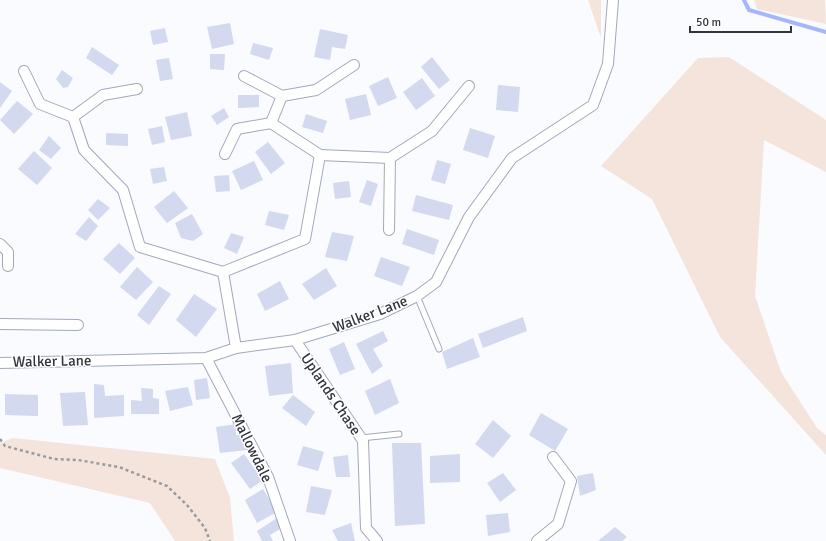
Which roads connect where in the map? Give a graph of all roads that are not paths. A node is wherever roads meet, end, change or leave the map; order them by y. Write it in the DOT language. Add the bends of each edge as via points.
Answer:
graph roads {
  1 [pos="613,0"];
  2 [pos="354,65"];
  3 [pos="24,71"];
  4 [pos="244,76"];
  5 [pos="469,86"];
  6 [pos="137,90"];
  7 [pos="282,96"];
  8 [pos="73,118"];
  9 [pos="271,124"];
  10 [pos="225,154"];
  11 [pos="320,155"];
  12 [pos="390,158"];
  13 [pos="389,230"];
  14 [pos="0,244"];
  15 [pos="8,266"];
  16 [pos="223,272"];
  17 [pos="417,296"];
  18 [pos="0,324"];
  19 [pos="78,325"];
  20 [pos="295,340"];
  21 [pos="236,348"];
  22 [pos="439,349"];
  23 [pos="206,358"];
  24 [pos="0,363"];
  25 [pos="399,434"];
  26 [pos="361,438"];
  27 [pos="553,457"];
  28 [pos="290,541"];
  29 [pos="377,541"];
  30 [pos="537,541"];
  1 -- 17 [label="street, Walker Lane" via="608,64 593,104 512,158 469,217 436,282"];
  2 -- 7 [label="street" via="316,90"];
  3 -- 8 [label="street" via="40,104"];
  4 -- 7 [label="street"];
  5 -- 12 [label="street" via="432,131"];
  6 -- 8 [label="street" via="103,95"];
  7 -- 9 [label="street"];
  8 -- 16 [label="street" via="84,150 123,190 140,247"];
  9 -- 10 [label="street" via="237,129"];
  9 -- 11 [label="street"];
  11 -- 12 [label="street"];
  11 -- 16 [label="street" via="306,239"];
  12 -- 13 [label="street"];
  14 -- 15 [label="street" via="8,252"];
  16 -- 21 [label="street"];
  17 -- 20 [label="street, Walker Lane" via="380,314"];
  17 -- 22 [label="lane"];
  18 -- 19 [label="street"];
  20 -- 21 [label="street, Walker Lane"];
  20 -- 26 [label="street, Uplands Chase"];
  21 -- 23 [label="street, Walker Lane"];
  23 -- 24 [label="street, Walker Lane"];
  23 -- 28 [label="street, Mallowdale" via="268,476"];
  25 -- 26 [label="lane"];
  26 -- 29 [label="street, Uplands Chase" via="366,528"];
  27 -- 30 [label="street" via="571,481 558,524"];
}
